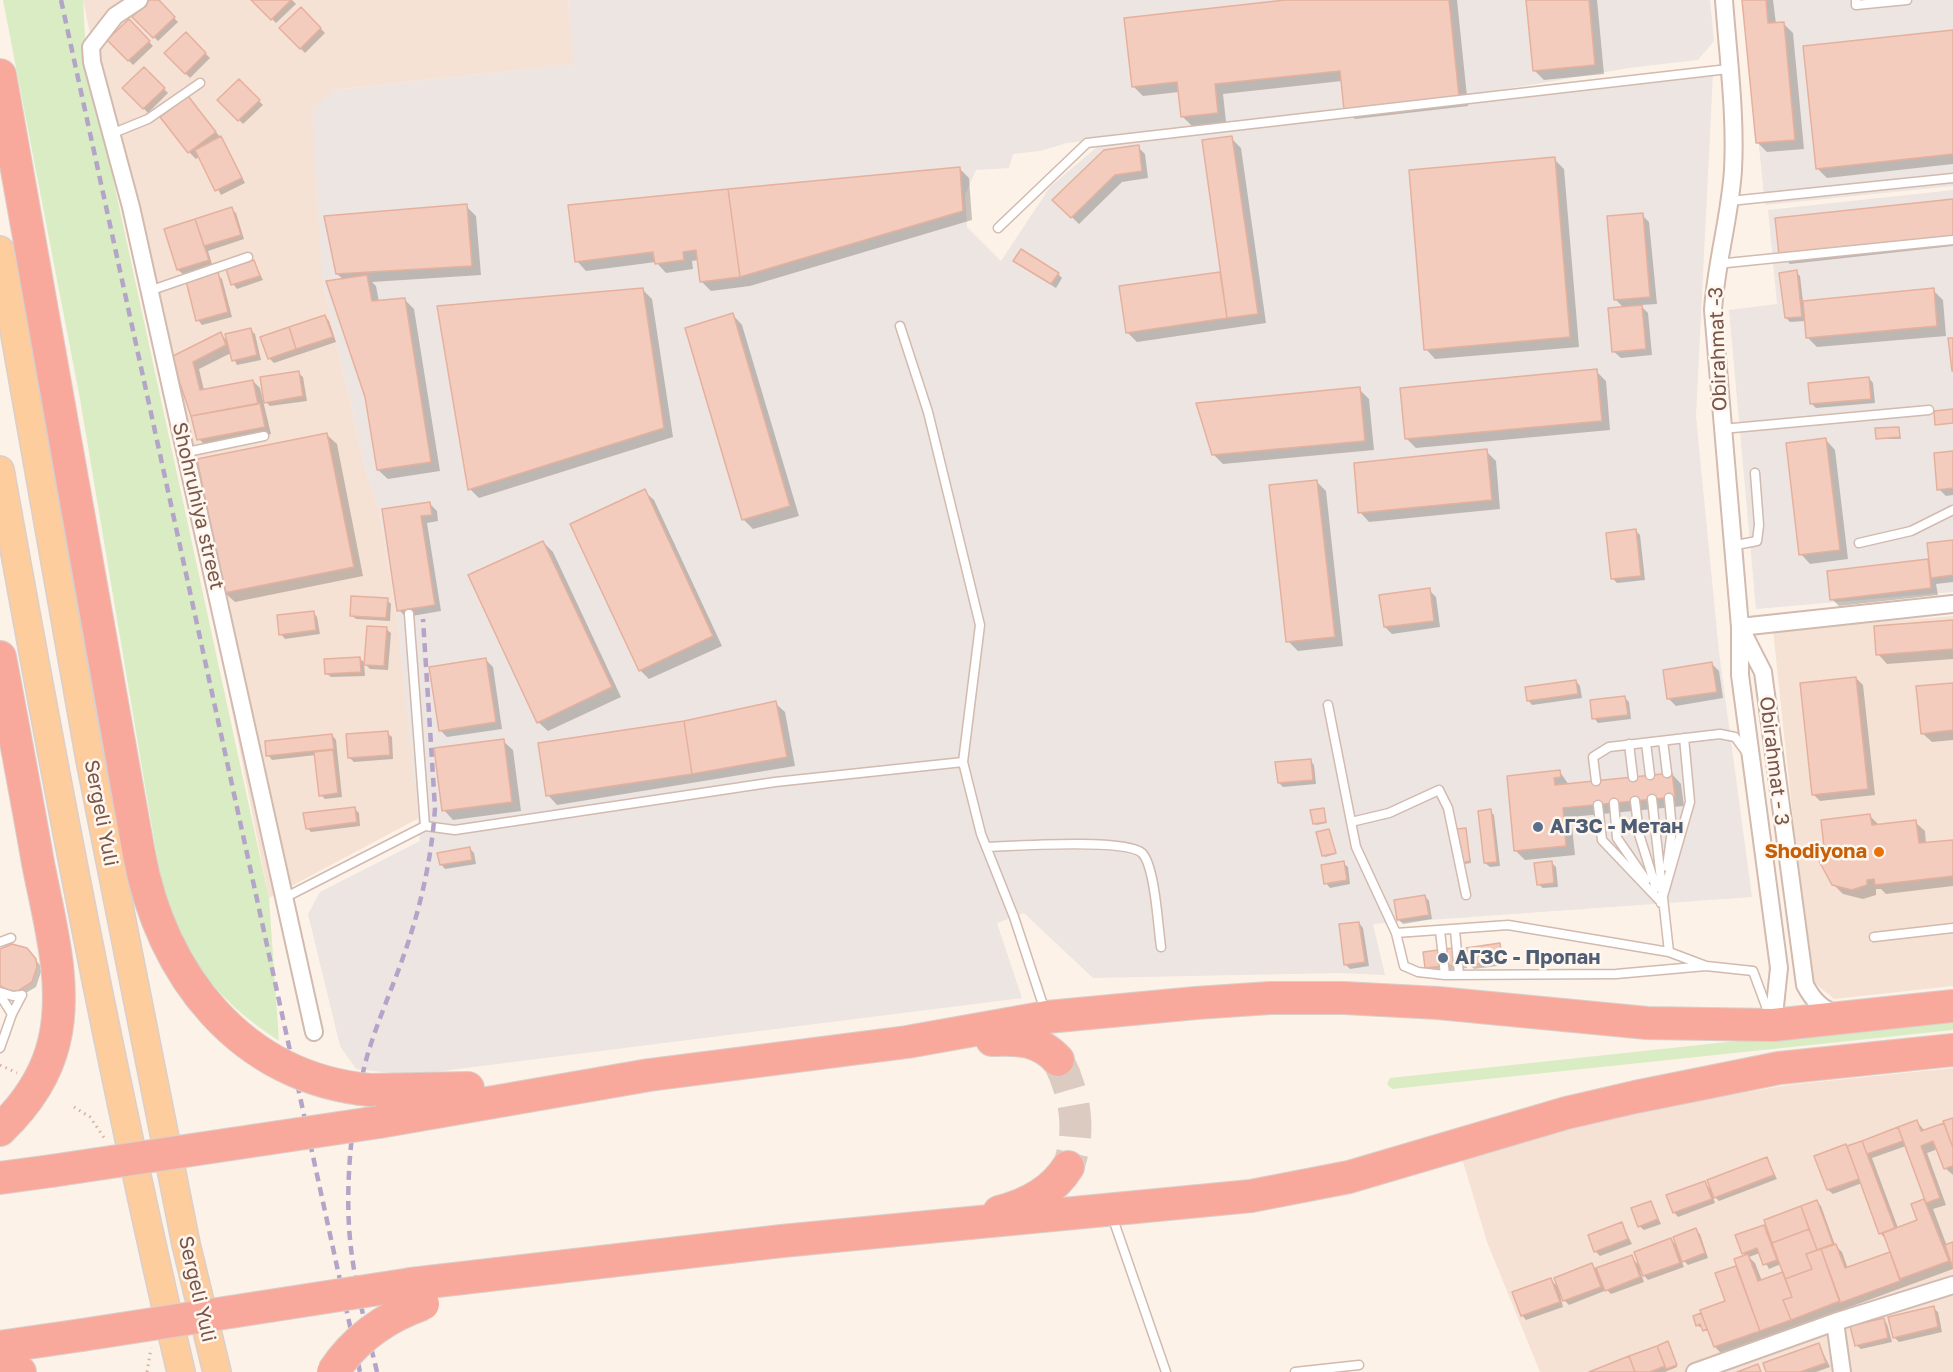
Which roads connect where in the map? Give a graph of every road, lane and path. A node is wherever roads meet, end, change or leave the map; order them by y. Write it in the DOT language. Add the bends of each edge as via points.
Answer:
graph roads {
  1 [pos="139,0"];
  2 [pos="1724,0"];
  3 [pos="1856,0"];
  4 [pos="1907,0"];
  5 [pos="1728,69"];
  6 [pos="0,75"];
  7 [pos="200,83"];
  8 [pos="111,134"];
  9 [pos="1953,178"];
  10 [pos="1730,201"];
  11 [pos="998,228"];
  12 [pos="1953,240"];
  13 [pos="0,250"];
  14 [pos="248,257"];
  15 [pos="1717,264"];
  16 [pos="149,291"];
  17 [pos="900,326"];
  18 [pos="1929,410"];
  19 [pos="1722,429"];
  20 [pos="264,436"];
  21 [pos="187,452"];
  22 [pos="0,470"];
  23 [pos="1755,473"];
  24 [pos="1953,510"];
  25 [pos="1859,543"];
  26 [pos="1731,546"];
  27 [pos="1953,604"];
  28 [pos="409,614"];
  29 [pos="1740,627"];
  30 [pos="0,657"];
  31 [pos="1328,705"];
  32 [pos="1684,738"];
  33 [pos="1663,741"];
  34 [pos="1646,743"];
  35 [pos="1629,744"];
  36 [pos="963,762"];
  37 [pos="1751,765"];
  38 [pos="1666,773"];
  39 [pos="1650,775"];
  40 [pos="1633,777"];
  41 [pos="1596,781"];
  42 [pos="1669,798"];
  43 [pos="1652,799"];
  44 [pos="1635,801"];
  45 [pos="1614,803"];
  46 [pos="1598,805"];
  47 [pos="1351,822"];
  48 [pos="425,826"];
  49 [pos="987,847"];
  50 [pos="1466,895"];
  51 [pos="286,897"];
  52 [pos="1661,903"];
  53 [pos="1953,928"];
  54 [pos="1455,930"];
  55 [pos="1440,931"];
  56 [pos="1396,933"];
  57 [pos="1874,937"];
  58 [pos="11,938"];
  59 [pos="0,942"];
  60 [pos="1161,947"];
  61 [pos="1669,952"];
  62 [pos="1706,966"];
  63 [pos="1445,975"];
  64 [pos="1459,975"];
  65 [pos="0,993"];
  66 [pos="1953,1006"];
  67 [pos="12,1014"];
  68 [pos="1047,1017"];
  69 [pos="1849,1017"];
  70 [pos="1773,1025"];
  71 [pos="314,1032"];
  72 [pos="907,1042"];
  73 [pos="0,1048"];
  74 [pos="1953,1050"];
  75 [pos="1058,1060"];
  76 [pos="0,1065"];
  77 [pos="649,1075"];
  78 [pos="26,1078"];
  79 [pos="0,1130"];
  80 [pos="1068,1167"];
  81 [pos="0,1178"];
  82 [pos="1110,1211"];
  83 [pos="956,1225"];
  84 [pos="1953,1286"];
  85 [pos="417,1294"];
  86 [pos="1835,1322"];
  87 [pos="0,1347"];
  88 [pos="1359,1365"];
  89 [pos="0,1369"];
  90 [pos="20,1372"];
  91 [pos="181,1372"];
  92 [pos="217,1372"];
  93 [pos="333,1372"];
  94 [pos="1166,1372"];
  95 [pos="1295,1372"];
  96 [pos="1695,1372"];
  97 [pos="1842,1372"];
  1 -- 8 [label="street, Shohruhiya street" via="115,16 91,47"];
  2 -- 5 [label="street, Obirahmat -3"];
  3 -- 4 [label="lane" via="1856,5"];
  5 -- 10 [label="street, Obirahmat -3" via="1733,134"];
  5 -- 11 [label="lane" via="1087,143"];
  6 -- 77 [label="highway, bridge" via="138,854 153,911 170,952 191,987 220,1020 248,1043 329,1083 370,1090 435,1090"];
  7 -- 8 [label="lane" via="148,119"];
  8 -- 16 [label="street, Shohruhiya street"];
  9 -- 10 [label="lane"];
  10 -- 15 [label="street, Obirahmat -3"];
  12 -- 15 [label="lane"];
  13 -- 92 [label="main road, Sergeli Yuli" via="90,760 186,1244"];
  14 -- 16 [label="lane"];
  15 -- 19 [label="street, Obirahmat -3" via="1713,310"];
  16 -- 21 [label="street, Shohruhiya street"];
  17 -- 36 [label="lane" via="928,412 980,626"];
  18 -- 19 [label="lane"];
  19 -- 26 [label="street, Obirahmat -3"];
  20 -- 21 [label="lane"];
  21 -- 51 [label="street, Shohruhiya street"];
  22 -- 91 [label="main road, Sergeli Yuli" via="52,760 152,1249"];
  23 -- 26 [label="lane" via="1758,541"];
  24 -- 25 [label="lane" via="1911,531"];
  26 -- 29 [label="street, Obirahmat -3"];
  27 -- 29 [label="street"];
  28 -- 48 [label="lane"];
  29 -- 37 [label="street, Obirahmat - 3" via="1740,675"];
  29 -- 69 [label="street, Obirahmat - 3" via="1763,672 1805,985 1812,999 1827,1011"];
  30 -- 79 [label="highway" via="54,944 58,1005 54,1043 42,1074 23,1105"];
  31 -- 47 [label="lane"];
  32 -- 33 [label="lane"];
  32 -- 37 [label="lane" via="1720,734 1735,737"];
  32 -- 52 [label="lane" via="1690,802"];
  33 -- 34 [label="lane"];
  33 -- 38 [label="lane"];
  34 -- 35 [label="lane"];
  34 -- 39 [label="lane"];
  35 -- 40 [label="lane"];
  35 -- 41 [label="lane" via="1609,747 1593,757"];
  36 -- 48 [label="lane" via="775,783 455,830"];
  36 -- 49 [label="lane"];
  37 -- 70 [label="street, Obirahmat - 3" via="1779,968"];
  42 -- 52 [label="lane" via="1672,830"];
  43 -- 52 [label="lane"];
  44 -- 52 [label="lane" via="1639,834"];
  45 -- 52 [label="lane" via="1617,838"];
  46 -- 52 [label="lane" via="1602,840"];
  47 -- 50 [label="lane" via="1389,813 1439,790 1448,808"];
  47 -- 56 [label="lane" via="1356,847"];
  48 -- 51 [label="lane"];
  49 -- 60 [label="lane" via="1099,844 1126,846 1142,853 1149,866"];
  49 -- 68 [label="lane"];
  51 -- 71 [label="street, Shohruhiya street"];
  52 -- 61 [label="lane"];
  53 -- 57 [label="lane"];
  54 -- 55 [label="lane"];
  54 -- 61 [label="lane" via="1508,925"];
  54 -- 64 [label="lane"];
  55 -- 56 [label="lane"];
  55 -- 63 [label="lane"];
  56 -- 63 [label="lane" via="1404,966"];
  58 -- 59 [label="lane"];
  61 -- 62 [label="lane"];
  62 -- 64 [label="lane" via="1616,974"];
  62 -- 70 [label="lane" via="1753,971"];
  63 -- 64 [label="lane"];
  65 -- 67 [label="lane"];
  65 -- 67 [label="lane" via="22,995"];
  66 -- 69 [label="highway"];
  67 -- 73 [label="lane"];
  68 -- 70 [label="highway" via="1270,998 1344,998 1647,1023"];
  68 -- 72 [label="highway"];
  69 -- 70 [label="highway"];
  72 -- 75 [label="highway" via="1018,1039 1037,1043"];
  72 -- 77 [label="highway"];
  74 -- 82 [label="highway" via="1779,1068 1566,1113 1310,1186"];
  76 -- 78 [label="path"];
  77 -- 81 [label="highway, bridge" via="379,1122"];
  80 -- 83 [label="highway" via="1057,1181 1029,1200"];
  82 -- 83 [label="highway"];
  82 -- 94 [label="lane"];
  83 -- 85 [label="highway" via="782,1241"];
  84 -- 86 [label="street"];
  85 -- 87 [label="highway, bridge"];
  85 -- 93 [label="highway, bridge" via="347,1353"];
  86 -- 96 [label="street"];
  86 -- 97 [label="street"];
  88 -- 95 [label="lane"];
  89 -- 90 [label="highway"];
}
